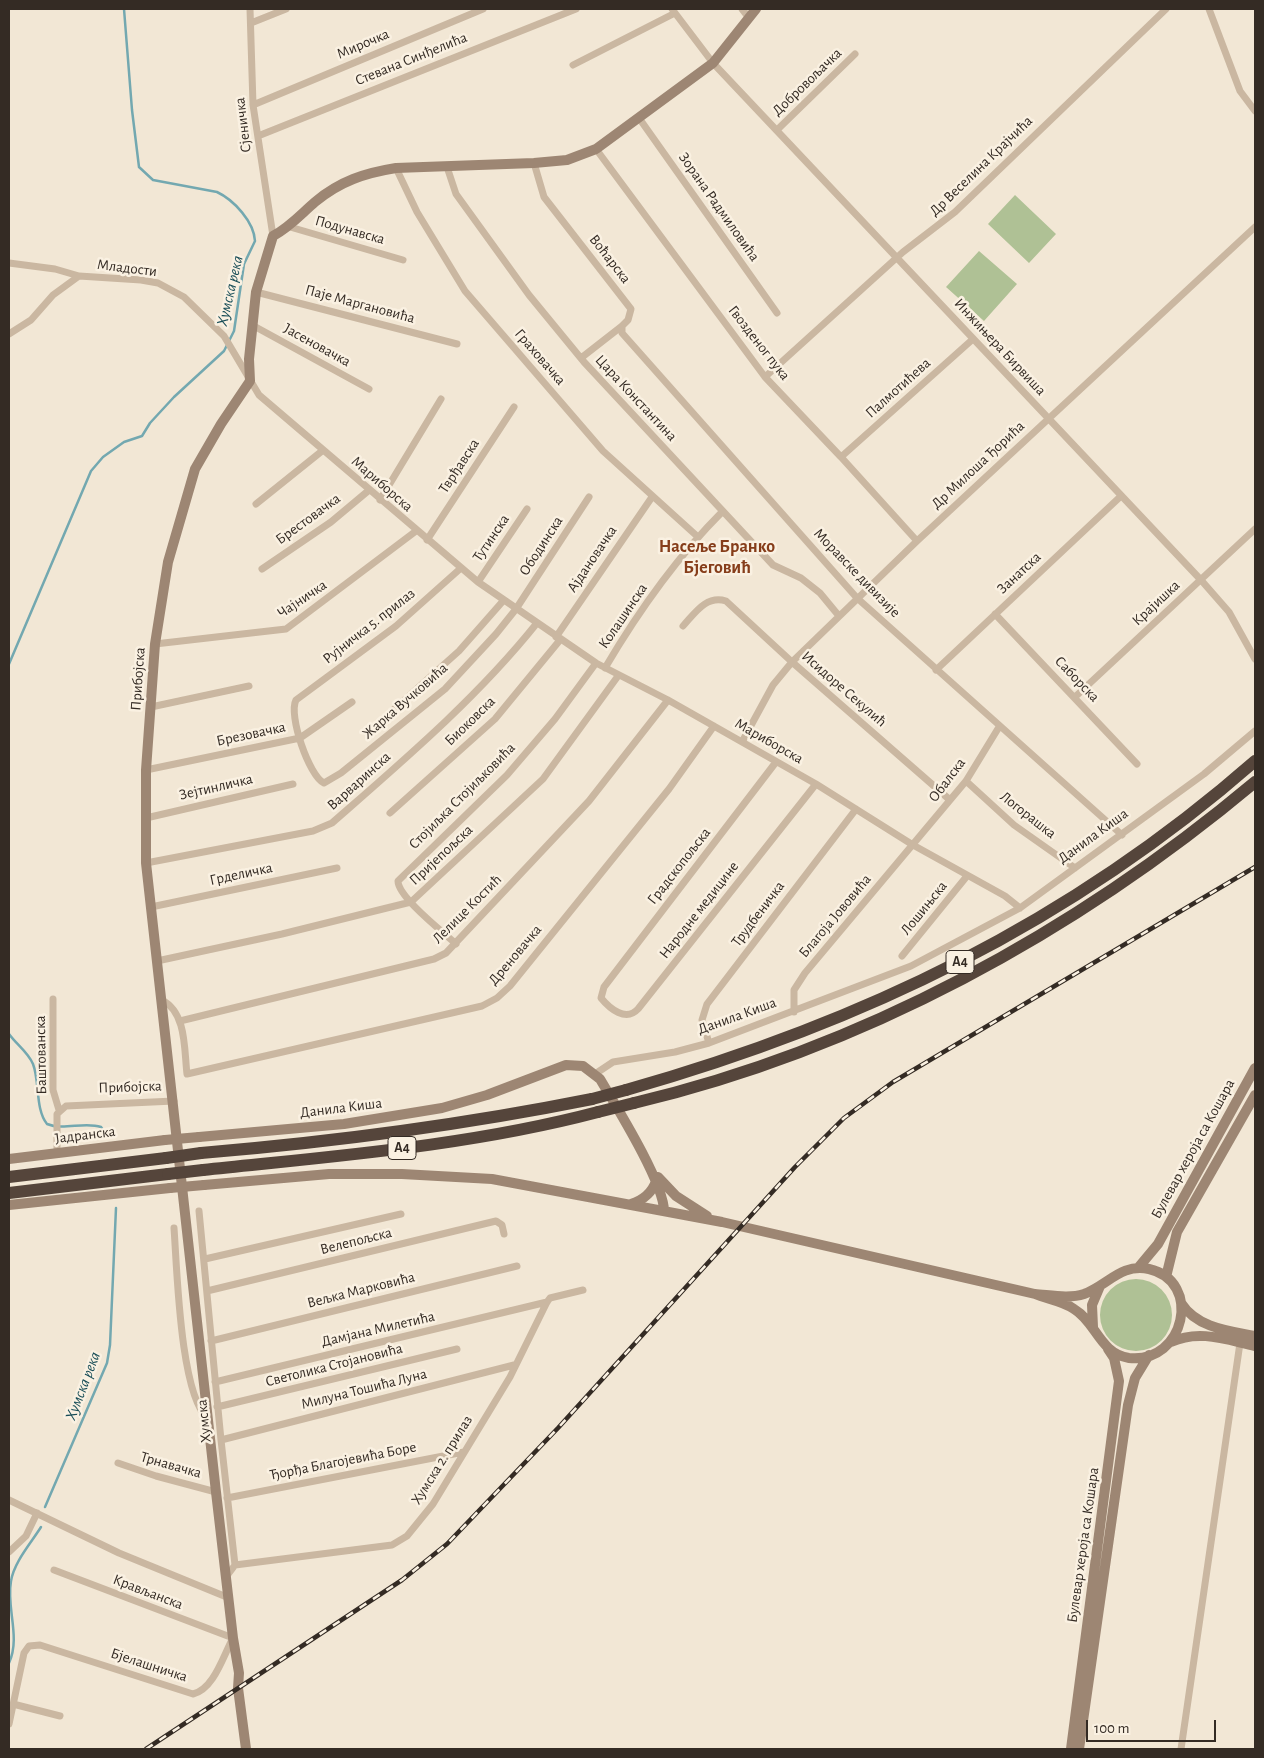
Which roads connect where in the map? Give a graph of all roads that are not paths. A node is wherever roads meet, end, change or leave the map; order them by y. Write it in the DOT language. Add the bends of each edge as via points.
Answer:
graph roads {
  1 [pos="250,9"];
  2 [pos="286,9"];
  3 [pos="483,9"];
  4 [pos="576,9"];
  5 [pos="742,9"];
  6 [pos="756,9"];
  7 [pos="1166,9"];
  8 [pos="1209,9"];
  9 [pos="674,11"];
  10 [pos="749,18"];
  11 [pos="251,24"];
  12 [pos="855,54"];
  13 [pos="713,63"];
  14 [pos="573,65"];
  15 [pos="253,105"];
  16 [pos="1255,111"];
  17 [pos="639,118"];
  18 [pos="777,130"];
  19 [pos="258,136"];
  20 [pos="596,149"];
  21 [pos="534,164"];
  22 [pos="447,167"];
  23 [pos="396,168"];
  24 [pos="290,227"];
  25 [pos="1255,227"];
  26 [pos="273,236"];
  27 [pos="897,258"];
  28 [pos="403,260"];
  29 [pos="9,263"];
  30 [pos="79,276"];
  31 [pos="256,292"];
  32 [pos="777,313"];
  33 [pos="252,325"];
  34 [pos="622,326"];
  35 [pos="9,334"];
  36 [pos="973,340"];
  37 [pos="457,344"];
  38 [pos="581,358"];
  39 [pos="765,377"];
  40 [pos="250,381"];
  41 [pos="369,389"];
  42 [pos="441,399"];
  43 [pos="514,407"];
  44 [pos="1049,419"];
  45 [pos="322,451"];
  46 [pos="841,457"];
  47 [pos="368,491"];
  48 [pos="1121,496"];
  49 [pos="589,497"];
  50 [pos="652,497"];
  51 [pos="380,500"];
  52 [pos="256,504"];
  53 [pos="527,509"];
  54 [pos="722,512"];
  55 [pos="1255,529"];
  56 [pos="416,532"];
  57 [pos="698,537"];
  58 [pos="427,540"];
  59 [pos="917,541"];
  60 [pos="461,568"];
  61 [pos="262,569"];
  62 [pos="1201,580"];
  63 [pos="478,582"];
  64 [pos="858,598"];
  65 [pos="503,601"];
  66 [pos="516,609"];
  67 [pos="995,614"];
  68 [pos="839,616"];
  69 [pos="537,623"];
  70 [pos="683,626"];
  71 [pos="558,639"];
  72 [pos="155,644"];
  73 [pos="1255,659"];
  74 [pos="792,662"];
  75 [pos="596,663"];
  76 [pos="605,668"];
  77 [pos="936,670"];
  78 [pos="618,676"];
  79 [pos="249,686"];
  80 [pos="1075,697"];
  81 [pos="668,700"];
  82 [pos="352,702"];
  83 [pos="150,707"];
  84 [pos="392,711"];
  85 [pos="714,726"];
  86 [pos="999,727"];
  87 [pos="1255,731"];
  88 [pos="300,738"];
  89 [pos="742,742"];
  90 [pos="1255,761"];
  91 [pos="776,762"];
  92 [pos="1137,764"];
  93 [pos="146,770"];
  94 [pos="966,781"];
  95 [pos="1255,782"];
  96 [pos="292,784"];
  97 [pos="816,784"];
  98 [pos="950,800"];
  99 [pos="856,809"];
  100 [pos="390,813"];
  101 [pos="146,818"];
  102 [pos="1122,835"];
  103 [pos="913,845"];
  104 [pos="146,863"];
  105 [pos="337,868"];
  106 [pos="1075,868"];
  107 [pos="967,876"];
  108 [pos="411,902"];
  109 [pos="151,907"];
  110 [pos="1020,908"];
  111 [pos="456,944"];
  112 [pos="902,956"];
  113 [pos="157,961"];
  114 [pos="604,987"];
  115 [pos="53,999"];
  116 [pos="162,1000"];
  117 [pos="794,1012"];
  118 [pos="180,1021"];
  119 [pos="709,1043"];
  120 [pos="1255,1068"];
  121 [pos="595,1074"];
  122 [pos="1255,1095"];
  123 [pos="174,1101"];
  124 [pos="59,1110"];
  125 [pos="165,1140"];
  126 [pos="58,1153"];
  127 [pos="9,1159"];
  128 [pos="647,1164"];
  129 [pos="9,1177"];
  130 [pos="656,1181"];
  131 [pos="9,1193"];
  132 [pos="630,1204"];
  133 [pos="9,1205"];
  134 [pos="664,1210"];
  135 [pos="199,1211"];
  136 [pos="401,1214"];
  137 [pos="722,1222"];
  138 [pos="174,1228"];
  139 [pos="504,1234"];
  140 [pos="205,1259"];
  141 [pos="517,1266"];
  142 [pos="1138,1268"];
  143 [pos="1166,1277"];
  144 [pos="1105,1281"];
  145 [pos="583,1290"];
  146 [pos="207,1291"];
  147 [pos="1035,1294"];
  148 [pos="547,1302"];
  149 [pos="1181,1302"];
  150 [pos="1094,1330"];
  151 [pos="1255,1336"];
  152 [pos="211,1341"];
  153 [pos="1170,1342"];
  154 [pos="1240,1343"];
  155 [pos="1255,1346"];
  156 [pos="1107,1348"];
  157 [pos="457,1349"];
  158 [pos="1149,1355"];
  159 [pos="514,1365"];
  160 [pos="215,1382"];
  161 [pos="217,1407"];
  162 [pos="208,1420"];
  163 [pos="220,1440"];
  164 [pos="464,1452"];
  165 [pos="118,1464"];
  166 [pos="216,1492"];
  167 [pos="227,1498"];
  168 [pos="9,1500"];
  169 [pos="37,1513"];
  170 [pos="9,1552"];
  171 [pos="235,1565"];
  172 [pos="54,1570"];
  173 [pos="226,1577"];
  174 [pos="228,1598"];
  175 [pos="233,1638"];
  176 [pos="13,1704"];
  177 [pos="60,1716"];
  178 [pos="9,1724"];
  179 [pos="246,1749"];
  180 [pos="1071,1749"];
  181 [pos="1079,1749"];
  182 [pos="1181,1749"];
  1 -- 11 [label="street, Сјеничка"];
  2 -- 11 [label="street"];
  3 -- 15 [label="street, Мирочка"];
  4 -- 19 [label="street, Стевана Синђелића"];
  5 -- 10 [label="street"];
  6 -- 10 [label="main road"];
  7 -- 27 [label="street, Др Веселина Крајчића" via="955,212"];
  8 -- 16 [label="street" via="1240,91"];
  9 -- 13 [label="street, Инжињера Бирвиша"];
  9 -- 14 [label="street"];
  10 -- 13 [label="main road"];
  11 -- 15 [label="street, Сјеничка"];
  12 -- 18 [label="street, Добровољачка"];
  13 -- 17 [label="main road"];
  13 -- 18 [label="street, Инжињера Бирвиша"];
  15 -- 19 [label="street, Сјеничка"];
  17 -- 20 [label="main road"];
  17 -- 32 [label="street, Зорана Радмиловића"];
  18 -- 27 [label="street, Инжињера Бирвиша"];
  19 -- 26 [label="street, Сјеничка"];
  20 -- 21 [label="main road" via="567,160"];
  20 -- 39 [label="street, Гвозденог пука"];
  21 -- 22 [label="main road"];
  21 -- 34 [label="street, Воћарска" via="544,197 631,309"];
  22 -- 23 [label="main road"];
  22 -- 38 [label="street, Цара Константина" via="456,194 488,240"];
  23 -- 24 [label="main road" via="374,171 346,181 317,201"];
  23 -- 50 [label="street, Граховачка" via="417,212 466,291 603,451"];
  24 -- 26 [label="main road"];
  24 -- 28 [label="street, Подунавска"];
  25 -- 44 [label="street, Др Милоша Ђорића"];
  26 -- 31 [label="main road"];
  27 -- 36 [label="street, Инжињера Бирвиша"];
  27 -- 39 [label="street, Др Веселина Крајчића"];
  29 -- 30 [label="street" via="55,269"];
  30 -- 35 [label="street, Младости" via="53,295 31,320"];
  30 -- 40 [label="street, Младости" via="141,280 158,284 184,297 224,336"];
  31 -- 33 [label="main road"];
  31 -- 37 [label="street, Паје Маргановића"];
  33 -- 40 [label="main road"];
  33 -- 41 [label="street, Јасеновачка"];
  34 -- 38 [label="street"];
  34 -- 64 [label="street, Моравске дивизије" via="622,334"];
  36 -- 44 [label="street, Инжињера Бирвиша"];
  36 -- 46 [label="street, Палмотићева"];
  38 -- 54 [label="street, Цара Константина"];
  39 -- 46 [label="street, Гвозденог пука"];
  40 -- 45 [label="street, Мариборска" via="259,395"];
  40 -- 72 [label="main road, Прибојска" via="195,469 168,562"];
  42 -- 51 [label="street"];
  43 -- 58 [label="street, Тврђавска"];
  44 -- 48 [label="street, Инжињера Бирвиша"];
  44 -- 59 [label="street, Др Милоша Ђорића"];
  45 -- 47 [label="street, Мариборска"];
  45 -- 52 [label="street"];
  46 -- 59 [label="street, Гвозденог пука"];
  47 -- 51 [label="street, Мариборска"];
  47 -- 61 [label="street, Брестовачка" via="331,522"];
  48 -- 62 [label="street, Инжињера Бирвиша"];
  48 -- 67 [label="street, Занатска"];
  49 -- 66 [label="street, Ободинска"];
  50 -- 57 [label="street, Граховачка"];
  50 -- 71 [label="street, Ајдановачка"];
  51 -- 56 [label="street, Мариборска"];
  53 -- 63 [label="street, Тутинска"];
  54 -- 57 [label="street, Колашинска"];
  54 -- 68 [label="street, Цара Константина" via="773,565 801,578 820,593"];
  55 -- 62 [label="street, Крајишка"];
  56 -- 58 [label="street, Мариборска"];
  56 -- 72 [label="street, Чајничка" via="286,629"];
  57 -- 76 [label="street, Колашинска" via="641,609"];
  58 -- 60 [label="street, Мариборска"];
  59 -- 64 [label="street, Др Милоша Ђорића"];
  60 -- 63 [label="street, Мариборска"];
  60 -- 88 [label="street, Рујничка 5. прилаз" via="396,626 296,700 292,714"];
  62 -- 73 [label="street, Инжињера Бирвиша" via="1229,612"];
  62 -- 80 [label="street, Крајишка"];
  63 -- 65 [label="street, Мариборска"];
  64 -- 68 [label="street, Др Милоша Ђорића"];
  64 -- 77 [label="street, Моравске дивизије"];
  65 -- 66 [label="street, Мариборска"];
  65 -- 84 [label="street" via="459,651"];
  66 -- 69 [label="street, Мариборска"];
  66 -- 88 [label="street, Жарка Вучковића" via="445,689 324,783 314,772"];
  67 -- 77 [label="street, Занатска"];
  67 -- 80 [label="street, Саборска"];
  68 -- 74 [label="street, Др Милоша Ђорића"];
  69 -- 71 [label="street, Мариборска"];
  69 -- 104 [label="street, Варваринска" via="459,710 332,824 313,831"];
  70 -- 74 [label="street, Исидоре Секулић" via="702,605 711,600 721,600 732,605"];
  71 -- 75 [label="street, Мариборска"];
  71 -- 100 [label="street, Биоковска" via="495,719"];
  72 -- 83 [label="main road, Прибојска"];
  74 -- 89 [label="street, Др Милоша Ђорића" via="773,685"];
  74 -- 98 [label="street, Исидоре Секулић"];
  75 -- 76 [label="street, Мариборска"];
  75 -- 108 [label="street, Стојиљка Стојиљковића" via="555,719 507,775 401,876 398,886"];
  76 -- 78 [label="street, Мариборска"];
  77 -- 86 [label="street, Моравске дивизије"];
  78 -- 81 [label="street, Мариборска"];
  78 -- 108 [label="street, Пријепољска" via="543,779"];
  79 -- 83 [label="street"];
  80 -- 92 [label="street, Саборска"];
  81 -- 85 [label="street, Мариборска"];
  81 -- 111 [label="street, Лелице Костић" via="589,801"];
  82 -- 88 [label="street, Брезовачка"];
  83 -- 93 [label="main road, Прибојска"];
  85 -- 89 [label="street, Мариборска"];
  85 -- 118 [label="street, Дреновачка" via="669,789 497,998 482,1006 188,1074"];
  86 -- 94 [label="street, Обалска"];
  86 -- 102 [label="street, Моравске дивизије"];
  87 -- 102 [label="street, Данила Киша"];
  88 -- 93 [label="street, Брезовачка"];
  89 -- 91 [label="street, Мариборска"];
  90 -- 129 [label="highway, A4, bridge" via="1187,818 1122,865 1040,917 958,963 792,1037 703,1068 592,1099 411,1131"];
  91 -- 97 [label="street, Мариборска"];
  91 -- 114 [label="street, Градскопољска"];
  93 -- 101 [label="main road, Прибојска"];
  94 -- 98 [label="street, Обалска"];
  94 -- 106 [label="street, Логорашка" via="1014,825"];
  95 -- 131 [label="highway, A4, bridge" via="1185,838 1117,886 1021,946 883,1016 712,1082 540,1126 454,1141"];
  96 -- 101 [label="street, Зејтинличка"];
  97 -- 99 [label="street, Мариборска"];
  97 -- 114 [label="street, Народне медицине" via="636,1012 624,1015 614,1010 602,998"];
  98 -- 103 [label="street, Обалска"];
  99 -- 103 [label="street, Мариборска"];
  99 -- 119 [label="street, Трудбеничка" via="707,1004 702,1020"];
  101 -- 104 [label="main road, Прибојска"];
  102 -- 106 [label="street, Данила Киша"];
  103 -- 107 [label="street, Мариборска"];
  103 -- 117 [label="street, Благоја Јововића" via="805,973 794,990"];
  104 -- 109 [label="main road, Прибојска"];
  105 -- 109 [label="street, Грделичка"];
  106 -- 110 [label="street, Данила Киша"];
  107 -- 110 [label="street, Мариборска" via="1005,896"];
  107 -- 112 [label="street, Лошињска"];
  108 -- 111 [label="street"];
  108 -- 113 [label="street, Пријепољска"];
  109 -- 113 [label="main road, Прибојска"];
  110 -- 117 [label="street, Данила Киша" via="911,966"];
  111 -- 118 [label="street, Лелице Костић" via="434,959"];
  113 -- 116 [label="main road, Прибојска"];
  115 -- 124 [label="street, Баштованска" via="53,1090"];
  116 -- 118 [label="street" via="170,1005"];
  116 -- 123 [label="main road, Прибојска"];
  117 -- 119 [label="street, Данила Киша"];
  119 -- 121 [label="street, Данила Киша" via="668,1054 614,1062"];
  120 -- 142 [label="main road, Булевар хероја са Кошара" via="1158,1244"];
  121 -- 125 [label="main road, Данила Киша, bridge" via="583,1066 566,1065 442,1108 344,1124"];
  121 -- 128 [label="main road"];
  122 -- 143 [label="main road, Булевар хероја са Кошара" via="1177,1232"];
  123 -- 124 [label="street, Прибојска" via="71,1104"];
  123 -- 162 [label="main road, Хумска"];
  124 -- 126 [label="street" via="56,1120"];
  125 -- 126 [label="main road, Јадранска"];
  126 -- 127 [label="main road, Јадранска"];
  128 -- 130 [label="main road"];
  128 -- 137 [label="main road" via="676,1196"];
  130 -- 132 [label="main road" via="645,1197"];
  130 -- 134 [label="main road"];
  132 -- 133 [label="main road, bridge" via="492,1179 445,1175 329,1174"];
  132 -- 134 [label="main road"];
  134 -- 137 [label="main road"];
  135 -- 140 [label="street, Хумска"];
  136 -- 140 [label="street"];
  137 -- 147 [label="main road"];
  138 -- 162 [label="street, Хумска" via="180,1314 188,1367 200,1412"];
  139 -- 146 [label="street, Велепољска" via="502,1224 496,1221"];
  140 -- 146 [label="street, Хумска"];
  141 -- 152 [label="street, Вељка Марковића"];
  142 -- 143 [label="main road"];
  142 -- 144 [label="main road" via="1122,1271"];
  143 -- 149 [label="main road"];
  144 -- 147 [label="main road" via="1086,1293 1074,1296"];
  144 -- 150 [label="main road" via="1093,1299 1091,1317"];
  145 -- 148 [label="street" via="550,1298"];
  146 -- 152 [label="street, Хумска"];
  147 -- 150 [label="main road" via="1074,1309"];
  148 -- 159 [label="street, Хумска 2. прилаз"];
  148 -- 160 [label="street, Дамјана Милетића"];
  149 -- 151 [label="main road" via="1189,1313 1207,1324"];
  149 -- 153 [label="main road" via="1181,1324"];
  150 -- 156 [label="main road"];
  152 -- 160 [label="street, Хумска"];
  153 -- 154 [label="main road" via="1197,1335"];
  153 -- 158 [label="main road"];
  154 -- 155 [label="main road"];
  154 -- 182 [label="street"];
  156 -- 158 [label="main road" via="1130,1358"];
  156 -- 180 [label="main road, Булевар хероја са Кошара" via="1114,1358 1119,1381"];
  157 -- 161 [label="street, Светолика Стојановића"];
  158 -- 181 [label="main road, Булевар хероја са Кошара" via="1135,1378 1128,1405"];
  159 -- 163 [label="street, Милуна Тошића Луна"];
  159 -- 164 [label="street, Хумска 2. прилаз" via="510,1377"];
  160 -- 161 [label="street, Хумска"];
  161 -- 163 [label="street, Хумска"];
  162 -- 166 [label="main road, Хумска"];
  163 -- 167 [label="street, Хумска"];
  164 -- 167 [label="street, Ђорђа Благојевића Боре"];
  164 -- 171 [label="street, Хумска 2. прилаз" via="433,1504 407,1536 392,1545"];
  165 -- 166 [label="street, Трнавачка"];
  166 -- 173 [label="main road, Хумска"];
  167 -- 171 [label="street, Хумска"];
  168 -- 169 [label="street"];
  169 -- 170 [label="street" via="26,1536"];
  169 -- 174 [label="street" via="119,1553"];
  171 -- 173 [label="street"];
  172 -- 175 [label="street, Крављанска"];
  173 -- 174 [label="main road, Хумска"];
  174 -- 175 [label="main road, Хумска"];
  175 -- 176 [label="street, Бјелашничка" via="210,1682 193,1694 40,1645 29,1646 24,1653"];
  175 -- 179 [label="main road, Хумска"];
  176 -- 177 [label="street"];
  176 -- 178 [label="street"];
}
